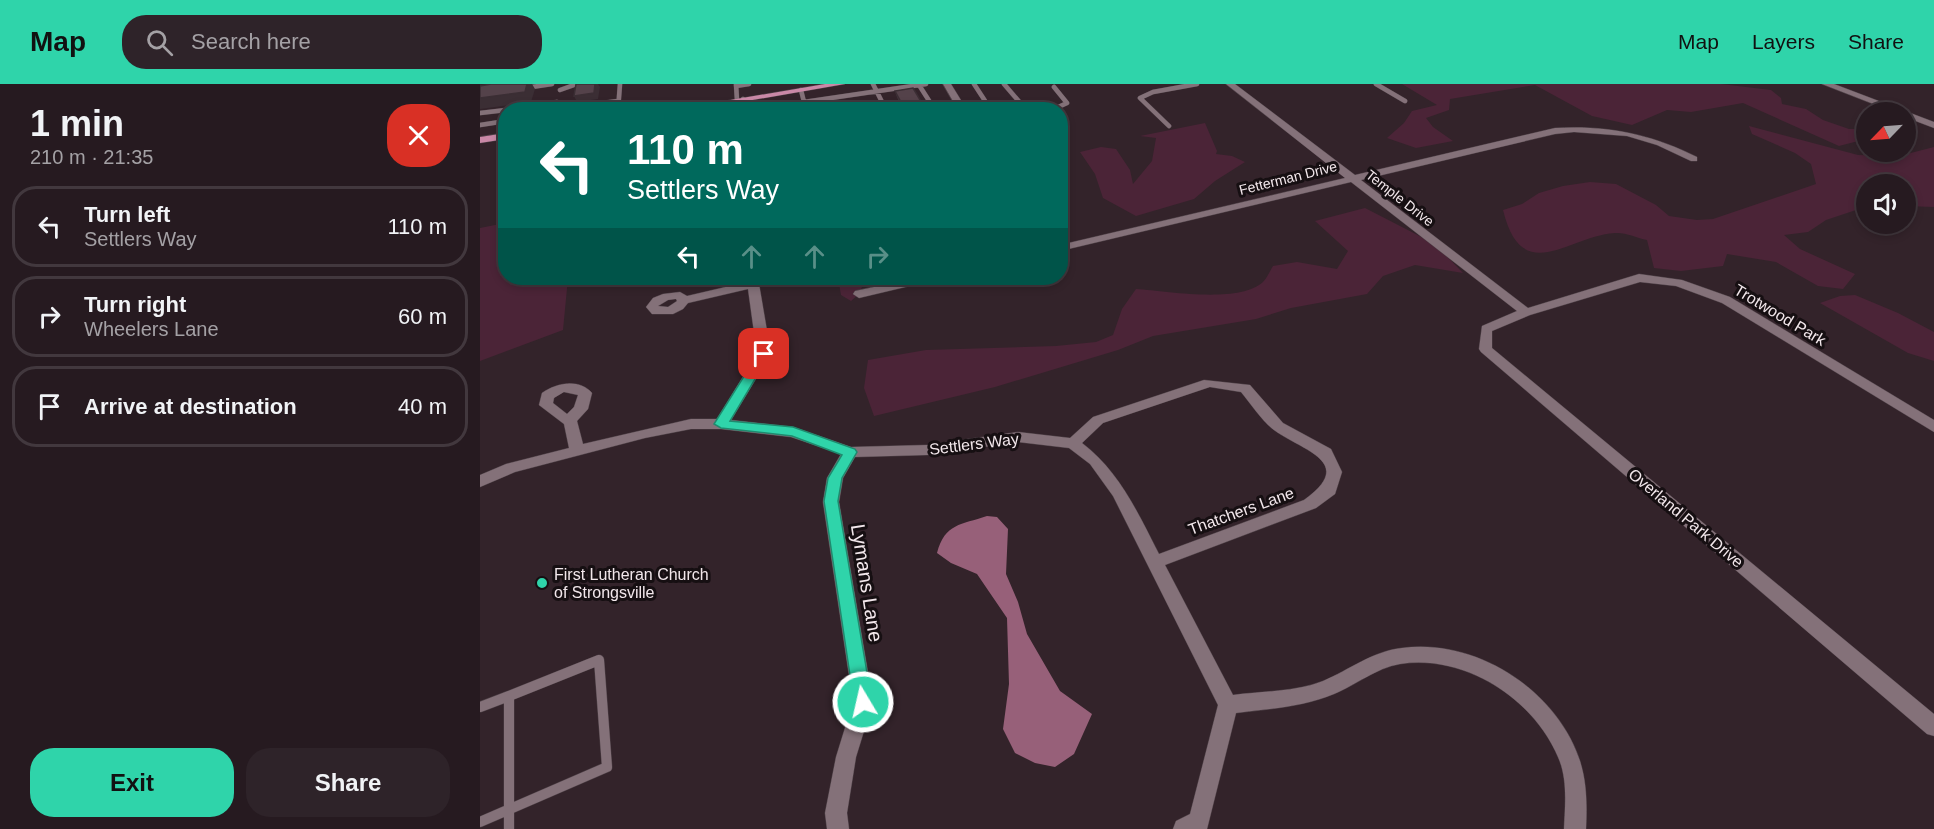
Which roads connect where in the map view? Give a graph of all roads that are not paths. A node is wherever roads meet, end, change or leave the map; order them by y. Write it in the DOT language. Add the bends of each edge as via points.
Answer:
graph roads {
  1 [pos="552,84"];
  2 [pos="578,84"];
  3 [pos="620,84"];
  4 [pos="749,84"];
  5 [pos="838,84"];
  6 [pos="873,84"];
  7 [pos="926,84"];
  8 [pos="946,84"];
  9 [pos="974,84"];
  10 [pos="1004,84"];
  11 [pos="1197,84"];
  12 [pos="1230,84"];
  13 [pos="1376,84"];
  14 [pos="1826,84"];
  15 [pos="736,85"];
  16 [pos="919,85"];
  17 [pos="1054,87"];
  18 [pos="521,88"];
  19 [pos="560,90"];
  20 [pos="801,90"];
  21 [pos="877,91"];
  22 [pos="740,100"];
  23 [pos="618,101"];
  24 [pos="1405,101"];
  25 [pos="610,102"];
  26 [pos="727,102"];
  27 [pos="804,102"];
  28 [pos="882,102"];
  29 [pos="930,102"];
  30 [pos="958,102"];
  31 [pos="986,102"];
  32 [pos="1019,102"];
  33 [pos="1066,102"];
  34 [pos="1874,102"];
  35 [pos="498,111"];
  36 [pos="480,113"];
  37 [pos="1916,118"];
  38 [pos="498,122"];
  39 [pos="480,124"];
  40 [pos="1934,125"];
  41 [pos="1169,126"];
  42 [pos="498,137"];
  43 [pos="480,140"];
  44 [pos="1694,159"];
  45 [pos="1351,178"];
  46 [pos="1068,246"];
  47 [pos="738,285"];
  48 [pos="753,285"];
  49 [pos="900,285"];
  50 [pos="859,294"];
  51 [pos="684,300"];
  52 [pos="1526,312"];
  53 [pos="570,420"];
  54 [pos="721,424"];
  55 [pos="1934,427"];
  56 [pos="1073,443"];
  57 [pos="576,451"];
  58 [pos="850,452"];
  59 [pos="480,481"];
  60 [pos="1155,562"];
  61 [pos="509,696"];
  62 [pos="1228,705"];
  63 [pos="480,707"];
  64 [pos="1934,727"];
  65 [pos="510,810"];
  66 [pos="480,822"];
  67 [pos="1196,826"];
  68 [pos="508,829"];
  69 [pos="838,829"];
  70 [pos="1575,829"];
  1 -- 18 [label="lane"];
  2 -- 19 [label="lane"];
  3 -- 23 [label="lane"];
  4 -- 15 [label="lane"];
  5 -- 20 [label="main road"];
  6 -- 21 [label="lane"];
  7 -- 16 [label="lane"];
  8 -- 30 [label="street"];
  9 -- 31 [label="lane"];
  10 -- 32 [label="lane"];
  11 -- 41 [label="lane" via="1140,98"];
  12 -- 45 [label="street, Temple Drive"];
  13 -- 24 [label="lane"];
  14 -- 34 [label="street"];
  15 -- 22 [label="lane"];
  16 -- 21 [label="lane"];
  16 -- 29 [label="lane"];
  17 -- 33 [label="lane"];
  20 -- 22 [label="main road"];
  20 -- 27 [label="lane"];
  21 -- 27 [label="lane"];
  21 -- 28 [label="lane"];
  22 -- 26 [label="main road"];
  23 -- 25 [label="lane"];
  35 -- 36 [label="lane"];
  37 -- 40 [label="street"];
  38 -- 39 [label="lane"];
  42 -- 43 [label="main road"];
  44 -- 45 [label="street, Fetterman Drive" via="1629,133 1591,128 1556,131"];
  45 -- 46 [label="street, Fetterman Drive"];
  45 -- 52 [label="street, Temple Drive"];
  47 -- 51 [label="street"];
  48 -- 54 [label="street" via="764,354"];
  49 -- 50 [label="street"];
  52 -- 55 [label="street, Trotwood Park" via="1639,278 1678,283 1726,300"];
  52 -- 64 [label="street, Overland Park Drive" via="1486,329 1486,349"];
  53 -- 57 [label="street"];
  54 -- 57 [label="street, Settlers Way" via="691,424"];
  54 -- 58 [label="street, Settlers Way" via="793,432"];
  56 -- 58 [label="street, Settlers Way" via="1018,437 927,450"];
  56 -- 60 [label="street" via="1095,460 1119,493"];
  56 -- 60 [label="street, Thatchers Lane" via="1098,420 1209,383 1245,388 1278,426 1326,453 1334,472 1329,490 1310,504"];
  57 -- 59 [label="street, Settlers Way" via="511,468"];
  58 -- 69 [label="street, Lymans Lane" via="835,478 831,501 863,702 846,758 836,813"];
  60 -- 62 [label="street"];
  61 -- 63 [label="lane"];
  61 -- 65 [label="lane"];
  61 -- 65 [label="lane" via="599,660 607,767"];
  62 -- 67 [label="street"];
  62 -- 70 [label="street" via="1326,689 1370,664 1403,655 1437,655 1474,664 1516,690 1544,715 1567,753 1577,795"];
  65 -- 66 [label="lane"];
  65 -- 68 [label="lane"];
}
